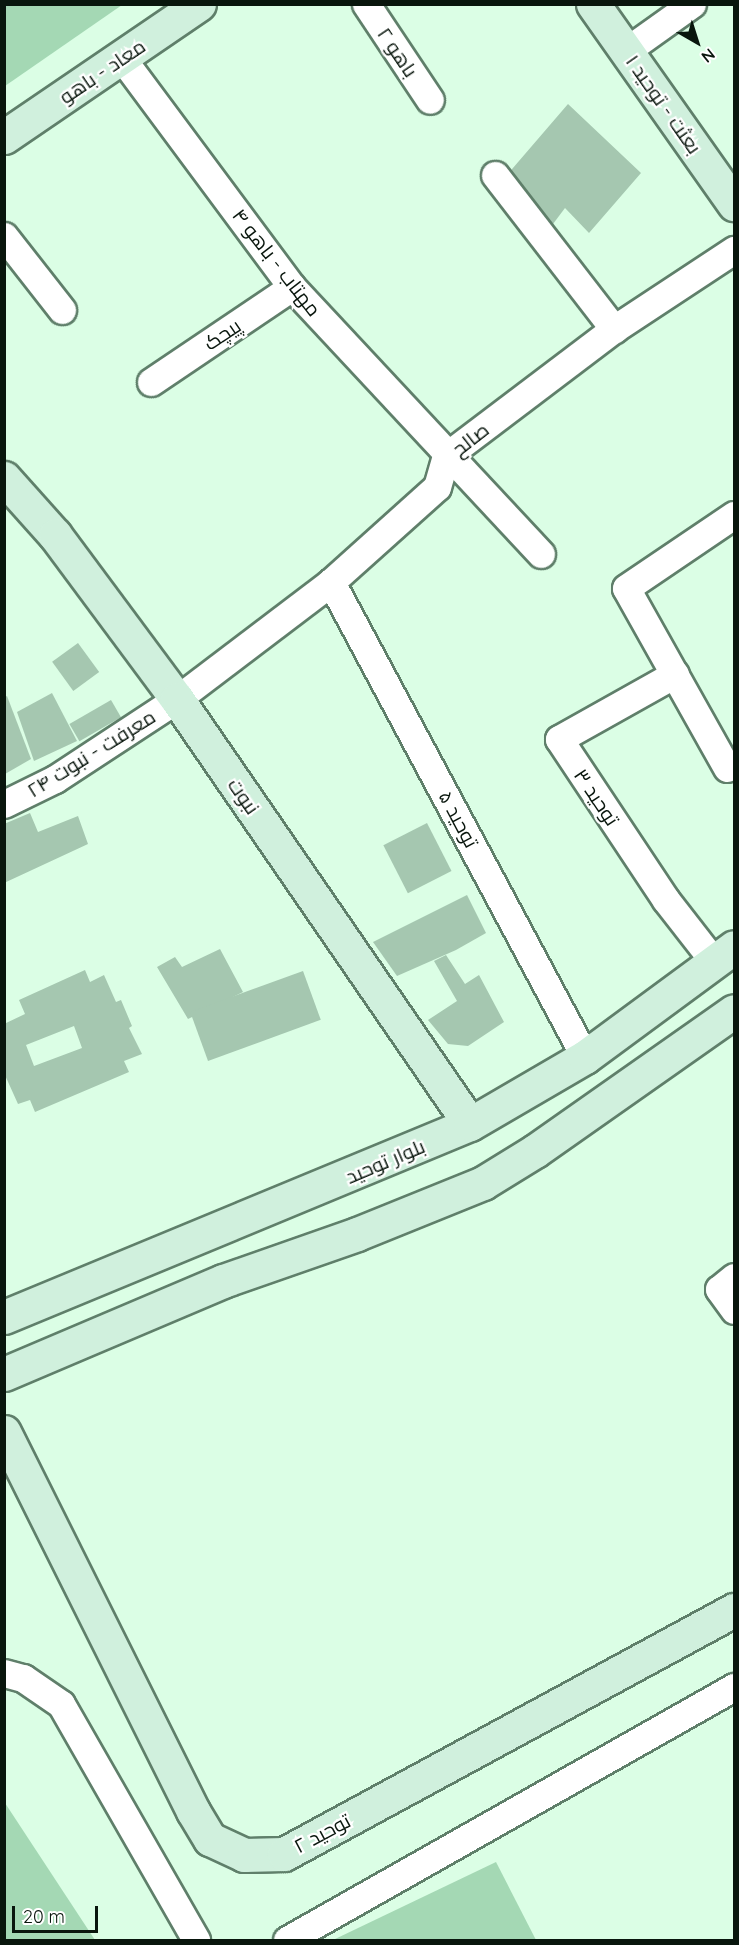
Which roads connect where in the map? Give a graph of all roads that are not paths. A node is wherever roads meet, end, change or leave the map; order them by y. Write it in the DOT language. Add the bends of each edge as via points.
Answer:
graph roads {
  1 [pos="199,4"];
  2 [pos="366,4"];
  3 [pos="593,4"];
  4 [pos="692,4"];
  5 [pos="626,51"];
  6 [pos="121,57"];
  7 [pos="430,100"];
  8 [pos="4,137"];
  9 [pos="495,175"];
  10 [pos="735,204"];
  11 [pos="4,236"];
  12 [pos="735,250"];
  13 [pos="292,286"];
  14 [pos="62,310"];
  15 [pos="614,329"];
  16 [pos="152,382"];
  17 [pos="446,456"];
  18 [pos="6,481"];
  19 [pos="735,515"];
  20 [pos="541,554"];
  21 [pos="332,582"];
  22 [pos="675,674"];
  23 [pos="177,699"];
  24 [pos="728,768"];
  25 [pos="4,804"];
  26 [pos="725,955"];
  27 [pos="735,1011"];
  28 [pos="585,1057"];
  29 [pos="470,1124"];
  30 [pos="735,1277"];
  31 [pos="735,1310"];
  32 [pos="4,1317"];
  33 [pos="4,1374"];
  34 [pos="4,1432"];
  35 [pos="735,1610"];
  36 [pos="4,1673"];
  37 [pos="735,1687"];
  38 [pos="196,1941"];
  39 [pos="287,1941"];
  1 -- 6 [label="street, معاد - باهو"];
  2 -- 7 [label="street, باهو ۲"];
  3 -- 5 [label="street, بعثت - توحید ۱"];
  4 -- 5 [label="street"];
  5 -- 10 [label="street, بعثت - توحید ۱"];
  6 -- 8 [label="street, معاد - باهو"];
  6 -- 13 [label="street, مهتاب - باهو ۴"];
  9 -- 15 [label="street"];
  11 -- 14 [label="street"];
  12 -- 15 [label="street, صالح"];
  13 -- 16 [label="street, پیچک"];
  13 -- 17 [label="street, مهتاب - باهو ۴"];
  15 -- 17 [label="street, صالح"];
  17 -- 20 [label="street, مهتاب - باهو ۴"];
  17 -- 21 [label="street, صالح" via="437,487"];
  18 -- 23 [label="street, نبوت" via="55,535"];
  19 -- 22 [label="street" via="626,588"];
  21 -- 23 [label="street, صالح"];
  21 -- 28 [label="street, توحید ۵"];
  22 -- 24 [label="street"];
  22 -- 26 [label="street, توحید ۳" via="559,740 666,900"];
  23 -- 25 [label="street, معرفت - نبوت ۲۴" via="55,779"];
  23 -- 29 [label="street, نبوت"];
  26 -- 28 [label="street, بلوار توحید"];
  27 -- 33 [label="street" via="483,1183 357,1234 223,1281"];
  28 -- 29 [label="street, بلوار توحید"];
  29 -- 32 [label="street, بلوار توحید"];
  30 -- 31 [label="street" via="719,1289"];
  34 -- 35 [label="street, توحید ۲" via="193,1811 210,1839 244,1855 284,1854"];
  36 -- 38 [label="street" via="23,1678 61,1704"];
  37 -- 39 [label="street"];
}
